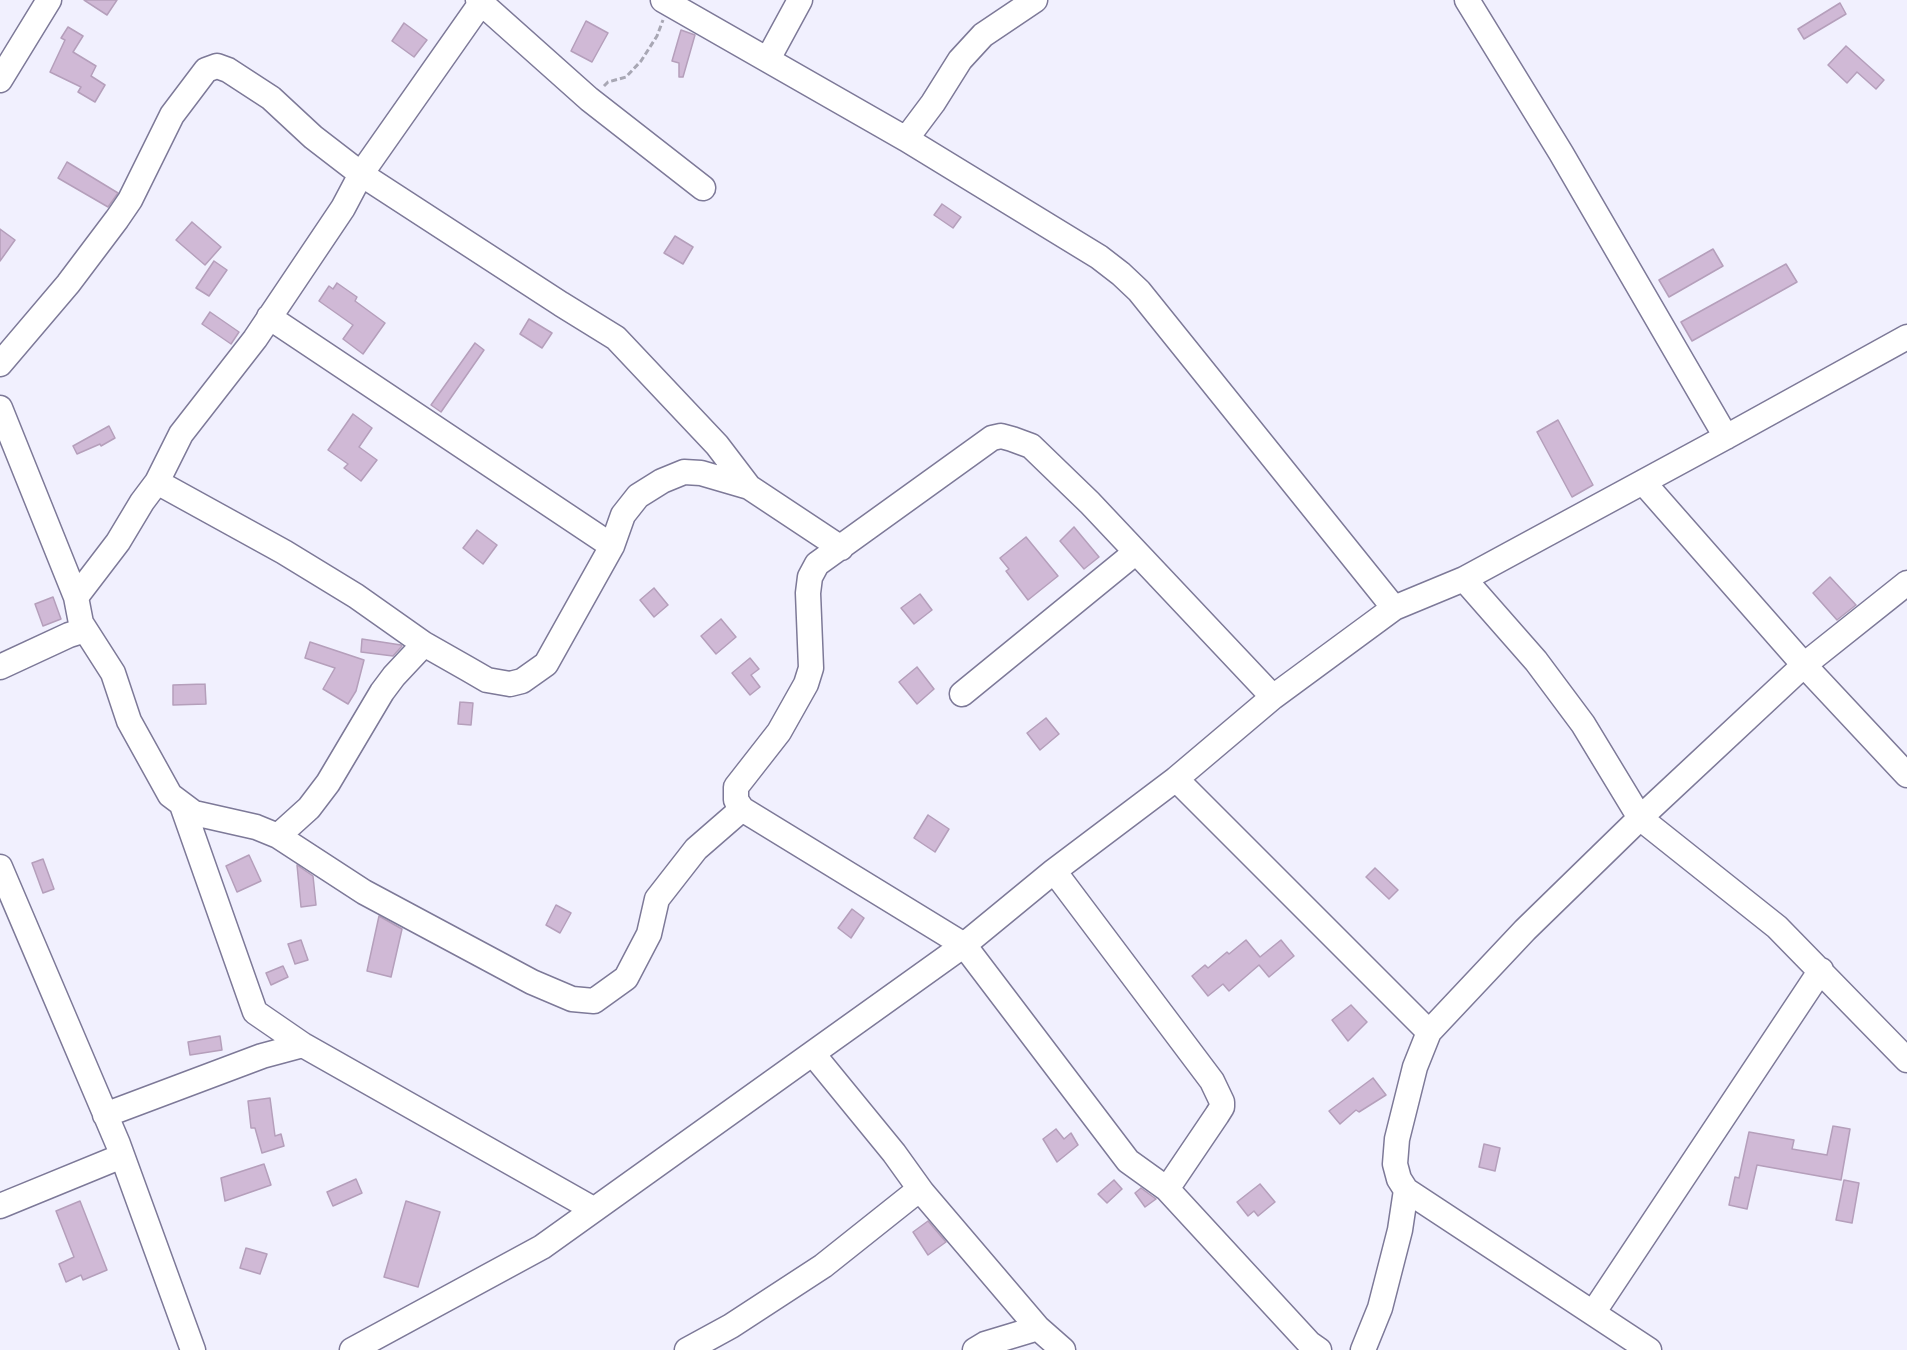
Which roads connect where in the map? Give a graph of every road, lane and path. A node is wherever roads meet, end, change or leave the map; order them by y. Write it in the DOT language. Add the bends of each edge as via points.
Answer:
graph roads {
  1 [pos="50,0"];
  2 [pos="800,0"];
  3 [pos="1035,0"];
  4 [pos="1467,0"];
  5 [pos="479,1"];
  6 [pos="666,2"];
  7 [pos="768,59"];
  8 [pos="0,80"];
  9 [pos="589,99"];
  10 [pos="906,139"];
  11 [pos="361,174"];
  12 [pos="703,188"];
  13 [pos="269,317"];
  14 [pos="1907,337"];
  15 [pos="0,364"];
  16 [pos="0,408"];
  17 [pos="1726,437"];
  18 [pos="157,482"];
  19 [pos="1643,482"];
  20 [pos="749,487"];
  21 [pos="612,546"];
  22 [pos="841,548"];
  23 [pos="1136,552"];
  24 [pos="1464,579"];
  25 [pos="1907,583"];
  26 [pos="76,597"];
  27 [pos="1395,608"];
  28 [pos="85,630"];
  29 [pos="424,644"];
  30 [pos="1804,665"];
  31 [pos="0,667"];
  32 [pos="962,694"];
  33 [pos="1273,697"];
  34 [pos="1907,775"];
  35 [pos="1176,778"];
  36 [pos="182,805"];
  37 [pos="742,809"];
  38 [pos="1640,818"];
  39 [pos="278,836"];
  40 [pos="0,867"];
  41 [pos="1054,871"];
  42 [pos="964,945"];
  43 [pos="1821,970"];
  44 [pos="1429,1032"];
  45 [pos="303,1046"];
  46 [pos="813,1053"];
  47 [pos="1907,1060"];
  48 [pos="105,1115"];
  49 [pos="122,1156"];
  50 [pos="1167,1189"];
  51 [pos="1406,1190"];
  52 [pos="922,1192"];
  53 [pos="0,1206"];
  54 [pos="594,1209"];
  55 [pos="1593,1313"];
  56 [pos="1038,1328"];
  57 [pos="193,1350"];
  58 [pos="352,1350"];
  59 [pos="687,1350"];
  60 [pos="975,1350"];
  61 [pos="1063,1350"];
  62 [pos="1319,1350"];
  63 [pos="1363,1350"];
  64 [pos="1649,1350"];
  1 -- 8 [label="street"];
  2 -- 7 [label="street"];
  3 -- 10 [label="street" via="983,36 960,60"];
  4 -- 17 [label="street"];
  5 -- 9 [label="street"];
  5 -- 11 [label="street"];
  6 -- 7 [label="street"];
  6 -- 9 [label="path" via="657,36 641,61 626,77 608,82"];
  7 -- 10 [label="street"];
  9 -- 12 [label="street"];
  10 -- 27 [label="street" via="1099,257 1139,291"];
  11 -- 13 [label="street" via="343,208"];
  11 -- 15 [label="street" via="271,98 228,70 217,66 206,70 172,115 117,219"];
  11 -- 20 [label="street" via="616,338 717,445"];
  13 -- 18 [label="street" via="181,435"];
  13 -- 21 [label="street"];
  14 -- 17 [label="street"];
  16 -- 26 [label="street"];
  17 -- 19 [label="street"];
  18 -- 26 [label="street"];
  18 -- 29 [label="street" via="284,552"];
  19 -- 24 [label="street"];
  19 -- 30 [label="street"];
  20 -- 21 [label="street" via="701,473 684,472 662,481 638,496 623,515"];
  20 -- 22 [label="street"];
  21 -- 29 [label="street" via="546,664 522,681 510,684 487,680"];
  22 -- 23 [label="street" via="992,438 1001,436 1031,446"];
  22 -- 37 [label="street" via="817,564 810,577 811,668 779,732 736,787 736,800"];
  23 -- 32 [label="street"];
  23 -- 33 [label="street"];
  24 -- 27 [label="street"];
  24 -- 38 [label="street" via="1536,661 1583,724"];
  25 -- 30 [label="street"];
  26 -- 28 [label="street"];
  27 -- 33 [label="street"];
  28 -- 31 [label="street"];
  28 -- 36 [label="street" via="113,673 129,721 148,757 170,795"];
  29 -- 39 [label="street" via="382,692 309,808"];
  30 -- 34 [label="street"];
  30 -- 38 [label="street"];
  33 -- 35 [label="street"];
  35 -- 41 [label="street"];
  35 -- 44 [label="street"];
  36 -- 39 [label="street" via="203,816 256,826"];
  36 -- 45 [label="street" via="255,1012"];
  37 -- 39 [label="street" via="696,849 657,899 649,934 627,978 594,1001 572,999 532,982 364,891"];
  37 -- 42 [label="street"];
  38 -- 43 [label="street" via="1776,927"];
  38 -- 44 [label="street" via="1525,930"];
  40 -- 48 [label="street"];
  41 -- 42 [label="street"];
  41 -- 50 [label="street" via="1212,1081 1222,1102"];
  42 -- 46 [label="street"];
  42 -- 50 [label="street" via="1128,1161"];
  43 -- 47 [label="street"];
  43 -- 55 [label="street"];
  44 -- 51 [label="street" via="1415,1067 1397,1140 1395,1164"];
  45 -- 48 [label="street" via="262,1056"];
  45 -- 54 [label="street"];
  46 -- 52 [label="street"];
  46 -- 54 [label="street"];
  48 -- 49 [label="street"];
  49 -- 53 [label="street"];
  49 -- 57 [label="street"];
  50 -- 62 [label="street"];
  51 -- 55 [label="street"];
  51 -- 63 [label="street" via="1380,1308"];
  52 -- 56 [label="street"];
  52 -- 59 [label="street" via="911,1196 823,1266"];
  54 -- 58 [label="street" via="542,1247"];
  55 -- 64 [label="street"];
  56 -- 60 [label="street"];
  56 -- 61 [label="street"];
}
